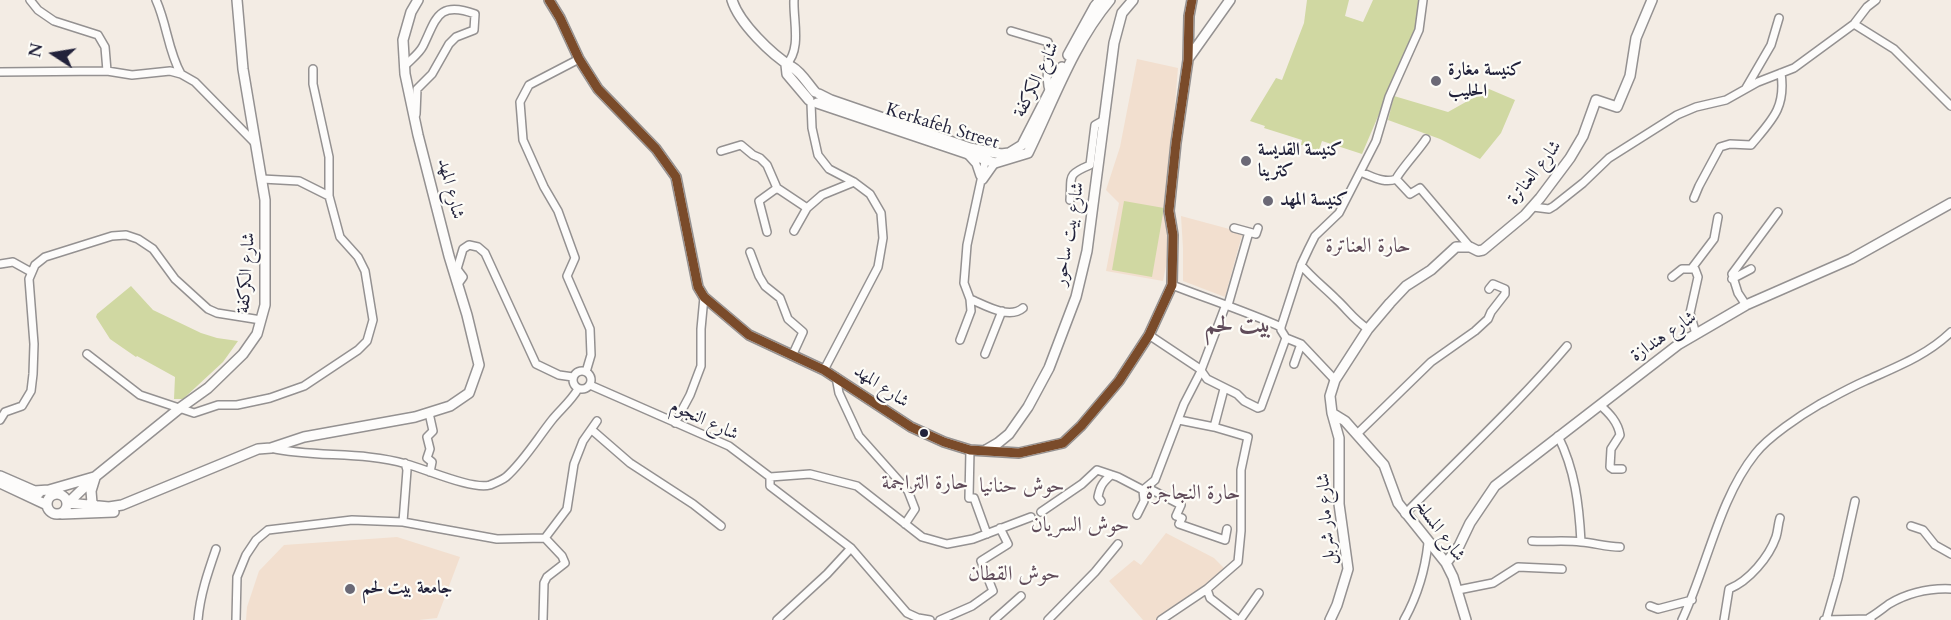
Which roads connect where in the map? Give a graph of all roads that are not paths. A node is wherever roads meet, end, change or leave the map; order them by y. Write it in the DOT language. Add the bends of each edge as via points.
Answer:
graph roads {
  1 [pos="30,0"];
  2 [pos="156,0"];
  3 [pos="237,0"];
  4 [pos="418,0"];
  5 [pos="549,0"];
  6 [pos="732,0"];
  7 [pos="794,0"];
  8 [pos="1100,0"];
  9 [pos="1110,0"];
  10 [pos="1133,0"];
  11 [pos="1192,0"];
  12 [pos="1230,0"];
  13 [pos="1424,0"];
  14 [pos="1652,0"];
  15 [pos="1876,0"];
  16 [pos="1779,18"];
  17 [pos="1854,24"];
  18 [pos="1011,31"];
  19 [pos="579,58"];
  20 [pos="1188,60"];
  21 [pos="786,64"];
  22 [pos="404,67"];
  23 [pos="313,69"];
  24 [pos="106,71"];
  25 [pos="0,72"];
  26 [pos="1781,73"];
  27 [pos="181,74"];
  28 [pos="1746,88"];
  29 [pos="1052,94"];
  30 [pos="814,98"];
  31 [pos="1951,106"];
  32 [pos="1104,120"];
  33 [pos="415,122"];
  34 [pos="1426,139"];
  35 [pos="254,142"];
  36 [pos="721,151"];
  37 [pos="968,155"];
  38 [pos="986,156"];
  39 [pos="996,163"];
  40 [pos="1360,172"];
  41 [pos="262,179"];
  42 [pos="1396,179"];
  43 [pos="854,182"];
  44 [pos="980,185"];
  45 [pos="777,188"];
  46 [pos="329,196"];
  47 [pos="1694,198"];
  48 [pos="1070,201"];
  49 [pos="1951,203"];
  50 [pos="1533,207"];
  51 [pos="807,208"];
  52 [pos="1778,212"];
  53 [pos="1718,217"];
  54 [pos="1239,227"];
  55 [pos="1258,228"];
  56 [pos="794,231"];
  57 [pos="767,232"];
  58 [pos="1249,232"];
  59 [pos="1470,247"];
  60 [pos="750,252"];
  61 [pos="0,264"];
  62 [pos="1301,266"];
  63 [pos="1692,268"];
  64 [pos="1751,269"];
  65 [pos="31,272"];
  66 [pos="1672,277"];
  67 [pos="1732,279"];
  68 [pos="458,284"];
  69 [pos="1172,285"];
  70 [pos="1489,289"];
  71 [pos="704,297"];
  72 [pos="970,299"];
  73 [pos="1228,305"];
  74 [pos="1746,305"];
  75 [pos="1023,308"];
  76 [pos="1002,311"];
  77 [pos="261,320"];
  78 [pos="1281,327"];
  79 [pos="1368,329"];
  80 [pos="1951,332"];
  81 [pos="1696,334"];
  82 [pos="1149,335"];
  83 [pos="1286,338"];
  84 [pos="960,340"];
  85 [pos="1301,344"];
  86 [pos="1567,346"];
  87 [pos="87,354"];
  88 [pos="985,354"];
  89 [pos="792,356"];
  90 [pos="1293,364"];
  91 [pos="1200,369"];
  92 [pos="824,370"];
  93 [pos="586,372"];
  94 [pos="573,377"];
  95 [pos="836,377"];
  96 [pos="1335,380"];
  97 [pos="590,385"];
  98 [pos="1224,388"];
  99 [pos="578,389"];
  100 [pos="1600,405"];
  101 [pos="180,408"];
  102 [pos="429,413"];
  103 [pos="1332,413"];
  104 [pos="0,420"];
  105 [pos="1179,420"];
  106 [pos="597,421"];
  107 [pos="675,423"];
  108 [pos="1214,428"];
  109 [pos="592,430"];
  110 [pos="1357,434"];
  111 [pos="1558,436"];
  112 [pos="271,448"];
  113 [pos="970,450"];
  114 [pos="986,450"];
  115 [pos="405,463"];
  116 [pos="1622,469"];
  117 [pos="430,472"];
  118 [pos="1111,474"];
  119 [pos="0,476"];
  120 [pos="96,476"];
  121 [pos="770,477"];
  122 [pos="0,483"];
  123 [pos="66,486"];
  124 [pos="1146,489"];
  125 [pos="34,491"];
  126 [pos="53,495"];
  127 [pos="1101,501"];
  128 [pos="1855,501"];
  129 [pos="68,503"];
  130 [pos="47,505"];
  131 [pos="96,506"];
  132 [pos="1041,512"];
  133 [pos="62,514"];
  134 [pos="1405,514"];
  135 [pos="1137,515"];
  136 [pos="1031,517"];
  137 [pos="1780,518"];
  138 [pos="403,522"];
  139 [pos="905,524"];
  140 [pos="721,526"];
  141 [pos="1911,526"];
  142 [pos="1000,528"];
  143 [pos="1227,529"];
  144 [pos="987,534"];
  145 [pos="545,538"];
  146 [pos="1532,541"];
  147 [pos="1581,542"];
  148 [pos="1428,543"];
  149 [pos="1118,544"];
  150 [pos="1620,547"];
  151 [pos="851,548"];
  152 [pos="216,549"];
  153 [pos="1951,554"];
  154 [pos="1446,563"];
  155 [pos="1562,569"];
  156 [pos="1207,589"];
  157 [pos="1951,589"];
  158 [pos="1458,590"];
  159 [pos="1259,593"];
  160 [pos="1021,596"];
  161 [pos="1692,600"];
  162 [pos="1650,606"];
  163 [pos="1172,617"];
  164 [pos="1463,618"];
  165 [pos="1871,619"];
  166 [pos="198,620"];
  167 [pos="236,620"];
  168 [pos="543,620"];
  169 [pos="777,620"];
  170 [pos="930,620"];
  171 [pos="940,620"];
  172 [pos="994,620"];
  173 [pos="1048,620"];
  174 [pos="1161,620"];
  175 [pos="1239,620"];
  176 [pos="1330,620"];
  177 [pos="1404,620"];
  178 [pos="1682,620"];
  179 [pos="1724,620"];
  180 [pos="1825,620"];
  1 -- 24 [label="street" via="54,21 98,34 105,47"];
  2 -- 27 [label="street"];
  3 -- 35 [label="street, شارع الكركفة"];
  4 -- 22 [label="street, شارع المهد" via="403,40"];
  5 -- 19 [label="street"];
  6 -- 21 [label="street" via="740,16"];
  7 -- 21 [label="street" via="796,31 791,60"];
  8 -- 29 [label="street, شارع الكركفة"];
  9 -- 29 [label="street, Kerkafeh Street" via="1096,16"];
  10 -- 32 [label="street, شارع بيت ساحور" via="1122,13 1114,43"];
  11 -- 20 [label="street"];
  12 -- 20 [label="street"];
  13 -- 40 [label="street" via="1419,30"];
  14 -- 50 [label="street, شارع العناترة" via="1636,38 1630,76 1617,107 1596,100 1583,136"];
  15 -- 17 [label="street"];
  16 -- 28 [label="street" via="1772,45"];
  17 -- 26 [label="street" via="1821,50"];
  17 -- 31 [label="street" via="1893,50"];
  18 -- 29 [label="street" via="1048,42 1047,82"];
  19 -- 71 [label="street" via="598,89 656,148 676,177 698,286"];
  19 -- 93 [label="street" via="529,85 520,102 523,140 575,258 567,276 590,329 591,355"];
  20 -- 69 [label="street" via="1169,211 1173,235"];
  21 -- 30 [label="street" via="787,74"];
  22 -- 33 [label="street, شارع المهد"];
  22 -- 33 [label="street" via="422,48 444,7 465,8 475,14 474,30 449,44 432,74 417,89"];
  23 -- 46 [label="street" via="329,157"];
  24 -- 25 [label="street"];
  24 -- 27 [label="street"];
  26 -- 28 [label="street"];
  26 -- 47 [label="street" via="1782,102 1772,120 1751,145 1720,147"];
  27 -- 35 [label="street" via="195,82"];
  28 -- 50 [label="street" via="1726,100 1686,110 1609,158 1554,206"];
  29 -- 38 [label="street, شارع الكركفة" via="1022,145 1009,153"];
  29 -- 39 [label="street, Kerkafeh Street" via="1028,153"];
  30 -- 37 [label="street, Kerkafeh Street"];
  30 -- 38 [label="street, شارع الكركفة" via="888,118"];
  30 -- 43 [label="street" via="812,128 818,154 829,169"];
  32 -- 48 [label="street" via="1095,125 1090,165 1072,175"];
  32 -- 114 [label="street, شارع بيت ساحور" via="1087,252 1060,343 1028,407 1009,434"];
  33 -- 68 [label="street, شارع المهد"];
  34 -- 42 [label="street"];
  35 -- 41 [label="street, شارع الكركفة"];
  36 -- 45 [label="street" via="741,145 767,165"];
  37 -- 38 [label="street, Kerkafeh Street"];
  37 -- 44 [label="street" via="978,168"];
  38 -- 39 [label="street, Kerkafeh Street"];
  38 -- 44 [label="street"];
  39 -- 44 [label="street"];
  40 -- 42 [label="street" via="1384,181"];
  40 -- 62 [label="street" via="1339,213 1315,236"];
  41 -- 46 [label="street" via="299,181"];
  41 -- 77 [label="street, شارع الكركفة" via="266,266"];
  42 -- 59 [label="street" via="1410,194 1420,188"];
  43 -- 51 [label="street" via="822,195"];
  43 -- 92 [label="street" via="870,194 880,213 882,248 878,267"];
  44 -- 72 [label="street" via="965,260 964,284"];
  45 -- 51 [label="street"];
  45 -- 57 [label="street" via="759,201"];
  46 -- 101 [label="street" via="340,237 365,271 373,320 367,341 304,386 285,393 194,413"];
  49 -- 74 [label="street, شارع هندازة" via="1851,259"];
  50 -- 59 [label="street, شارع العناترة" via="1482,250"];
  51 -- 56 [label="street"];
  52 -- 67 [label="street" via="1735,267"];
  53 -- 63 [label="street" via="1713,239"];
  54 -- 58 [label="street"];
  55 -- 58 [label="street" via="1256,234"];
  58 -- 73 [label="street"];
  59 -- 79 [label="street, شارع العناترة" via="1456,247 1406,286"];
  60 -- 89 [label="street" via="765,286 780,298 788,319 803,332"];
  61 -- 65 [label="street" via="13,262"];
  62 -- 78 [label="street"];
  62 -- 79 [label="street" via="1355,321"];
  63 -- 66 [label="street" via="1682,269"];
  63 -- 81 [label="street" via="1698,277 1690,313"];
  64 -- 67 [label="street"];
  65 -- 77 [label="street" via="45,257 126,235 153,249 175,279 208,309"];
  65 -- 104 [label="street" via="31,391 22,406 6,412"];
  67 -- 74 [label="street"];
  68 -- 94 [label="street" via="463,277 457,270 463,249 469,245 478,247 485,254 536,364"];
  68 -- 102 [label="street, شارع المهد" via="479,365 469,393 450,406"];
  69 -- 73 [label="street"];
  69 -- 82 [label="street, شارع المهد"];
  70 -- 110 [label="street" via="1493,284 1505,289 1505,294 1488,319 1431,362"];
  71 -- 89 [label="street, شارع المهد" via="749,335"];
  71 -- 107 [label="street" via="701,366"];
  72 -- 76 [label="street"];
  72 -- 84 [label="street" via="969,319"];
  73 -- 78 [label="street"];
  73 -- 91 [label="street"];
  74 -- 81 [label="street, شارع هندازة"];
  75 -- 76 [label="street" via="1014,313"];
  76 -- 88 [label="street"];
  77 -- 101 [label="street, شارع الكركفة" via="257,334 243,354 208,388"];
  78 -- 83 [label="street"];
  79 -- 96 [label="street, شارع العناترة"];
  80 -- 161 [label="street" via="1924,354 1817,406 1756,452 1731,492"];
  81 -- 100 [label="street, شارع هندازة"];
  82 -- 91 [label="street"];
  82 -- 114 [label="street, شارع المهد" via="1119,381 1063,443 1019,453"];
  83 -- 85 [label="street"];
  83 -- 98 [label="street" via="1261,407"];
  85 -- 90 [label="street"];
  85 -- 96 [label="street"];
  86 -- 134 [label="street" via="1529,390"];
  87 -- 101 [label="street" via="140,394"];
  89 -- 92 [label="street, شارع المهد"];
  91 -- 98 [label="street" via="1207,379"];
  91 -- 105 [label="street"];
  92 -- 95 [label="street, شارع المهد"];
  93 -- 94 [label="street"];
  93 -- 97 [label="street"];
  94 -- 99 [label="street"];
  95 -- 113 [label="street, شارع المهد" via="911,427"];
  95 -- 139 [label="street" via="838,393 860,436 908,491 915,509"];
  96 -- 103 [label="street, شارع مار شربل" via="1330,396"];
  97 -- 99 [label="street"];
  97 -- 107 [label="street, شارع النجوم"];
  98 -- 108 [label="street"];
  99 -- 117 [label="street" via="505,478 488,486 473,485"];
  100 -- 111 [label="street, شارع هندازة"];
  100 -- 116 [label="street" via="1619,427 1610,466"];
  101 -- 120 [label="street, شارع الكركفة"];
  102 -- 112 [label="street, شارع المهد" via="304,437"];
  102 -- 117 [label="street"];
  103 -- 110 [label="street, شارع المسلخ"];
  103 -- 176 [label="street, شارع مار شربل" via="1340,438 1339,504 1348,569"];
  105 -- 108 [label="street"];
  105 -- 124 [label="street" via="1155,480"];
  106 -- 109 [label="street"];
  107 -- 121 [label="street, شارع النجوم" via="729,446"];
  108 -- 156 [label="street" via="1248,437 1241,470 1238,562"];
  109 -- 140 [label="street" via="630,463"];
  109 -- 145 [label="street" via="574,464 567,509"];
  110 -- 134 [label="street, شارع المسلخ" via="1384,465"];
  111 -- 147 [label="street" via="1568,456 1579,501"];
  111 -- 154 [label="street, شارع هندازة" via="1495,486"];
  112 -- 115 [label="street"];
  112 -- 131 [label="street, شارع المهد" via="258,449 122,505"];
  112 -- 133 [label="street, شارع المهد" via="141,505 110,513"];
  113 -- 114 [label="street, شارع المهد"];
  113 -- 144 [label="street" via="969,498 974,498"];
  115 -- 117 [label="street"];
  115 -- 138 [label="street"];
  118 -- 124 [label="street"];
  118 -- 127 [label="street" via="1102,482 1098,497"];
  118 -- 132 [label="street" via="1097,470"];
  119 -- 125 [label="street"];
  120 -- 123 [label="street"];
  120 -- 129 [label="street, شارع الكركفة"];
  120 -- 131 [label="street" via="91,497"];
  121 -- 139 [label="street" via="810,474 857,486"];
  121 -- 151 [label="street, شارع النجوم" via="770,486"];
  122 -- 130 [label="street"];
  123 -- 125 [label="street"];
  123 -- 126 [label="street"];
  124 -- 135 [label="street"];
  124 -- 143 [label="street" via="1181,504 1176,516 1182,518 1179,524 1225,540"];
  125 -- 126 [label="street"];
  126 -- 129 [label="street" via="64,496"];
  126 -- 130 [label="street"];
  128 -- 180 [label="street"];
  129 -- 131 [label="street, شارع المهد"];
  129 -- 133 [label="street"];
  130 -- 133 [label="street" via="50,512"];
  134 -- 148 [label="street, شارع المسلخ"];
  136 -- 142 [label="street"];
  137 -- 179 [label="street" via="1776,536 1762,561 1740,585 1729,589"];
  138 -- 145 [label="street" via="497,539"];
  138 -- 167 [label="street" via="341,521 268,530 256,540 237,576"];
  139 -- 144 [label="street" via="922,537 946,544"];
  141 -- 153 [label="street" via="1923,530 1935,545"];
  142 -- 144 [label="street"];
  142 -- 171 [label="street" via="1008,544 981,561 993,591 972,606"];
  145 -- 168 [label="street" via="565,563 544,583"];
  146 -- 147 [label="street"];
  147 -- 150 [label="street"];
  148 -- 154 [label="street, شارع المسلخ"];
  148 -- 177 [label="street" via="1419,589"];
  149 -- 173 [label="street"];
  151 -- 169 [label="street"];
  151 -- 170 [label="street" via="907,613"];
  152 -- 166 [label="street" via="203,588"];
  154 -- 158 [label="street, شارع المسلخ"];
  155 -- 158 [label="street" via="1518,567 1493,583"];
  156 -- 163 [label="street"];
  156 -- 175 [label="street" via="1210,598"];
  157 -- 165 [label="street" via="1910,594"];
  158 -- 164 [label="street, شارع المسلخ"];
  159 -- 175 [label="street"];
  160 -- 172 [label="street"];
  161 -- 162 [label="street" via="1658,609"];
  161 -- 178 [label="street"];
  163 -- 174 [label="street"];
  165 -- 180 [label="street"];
}
